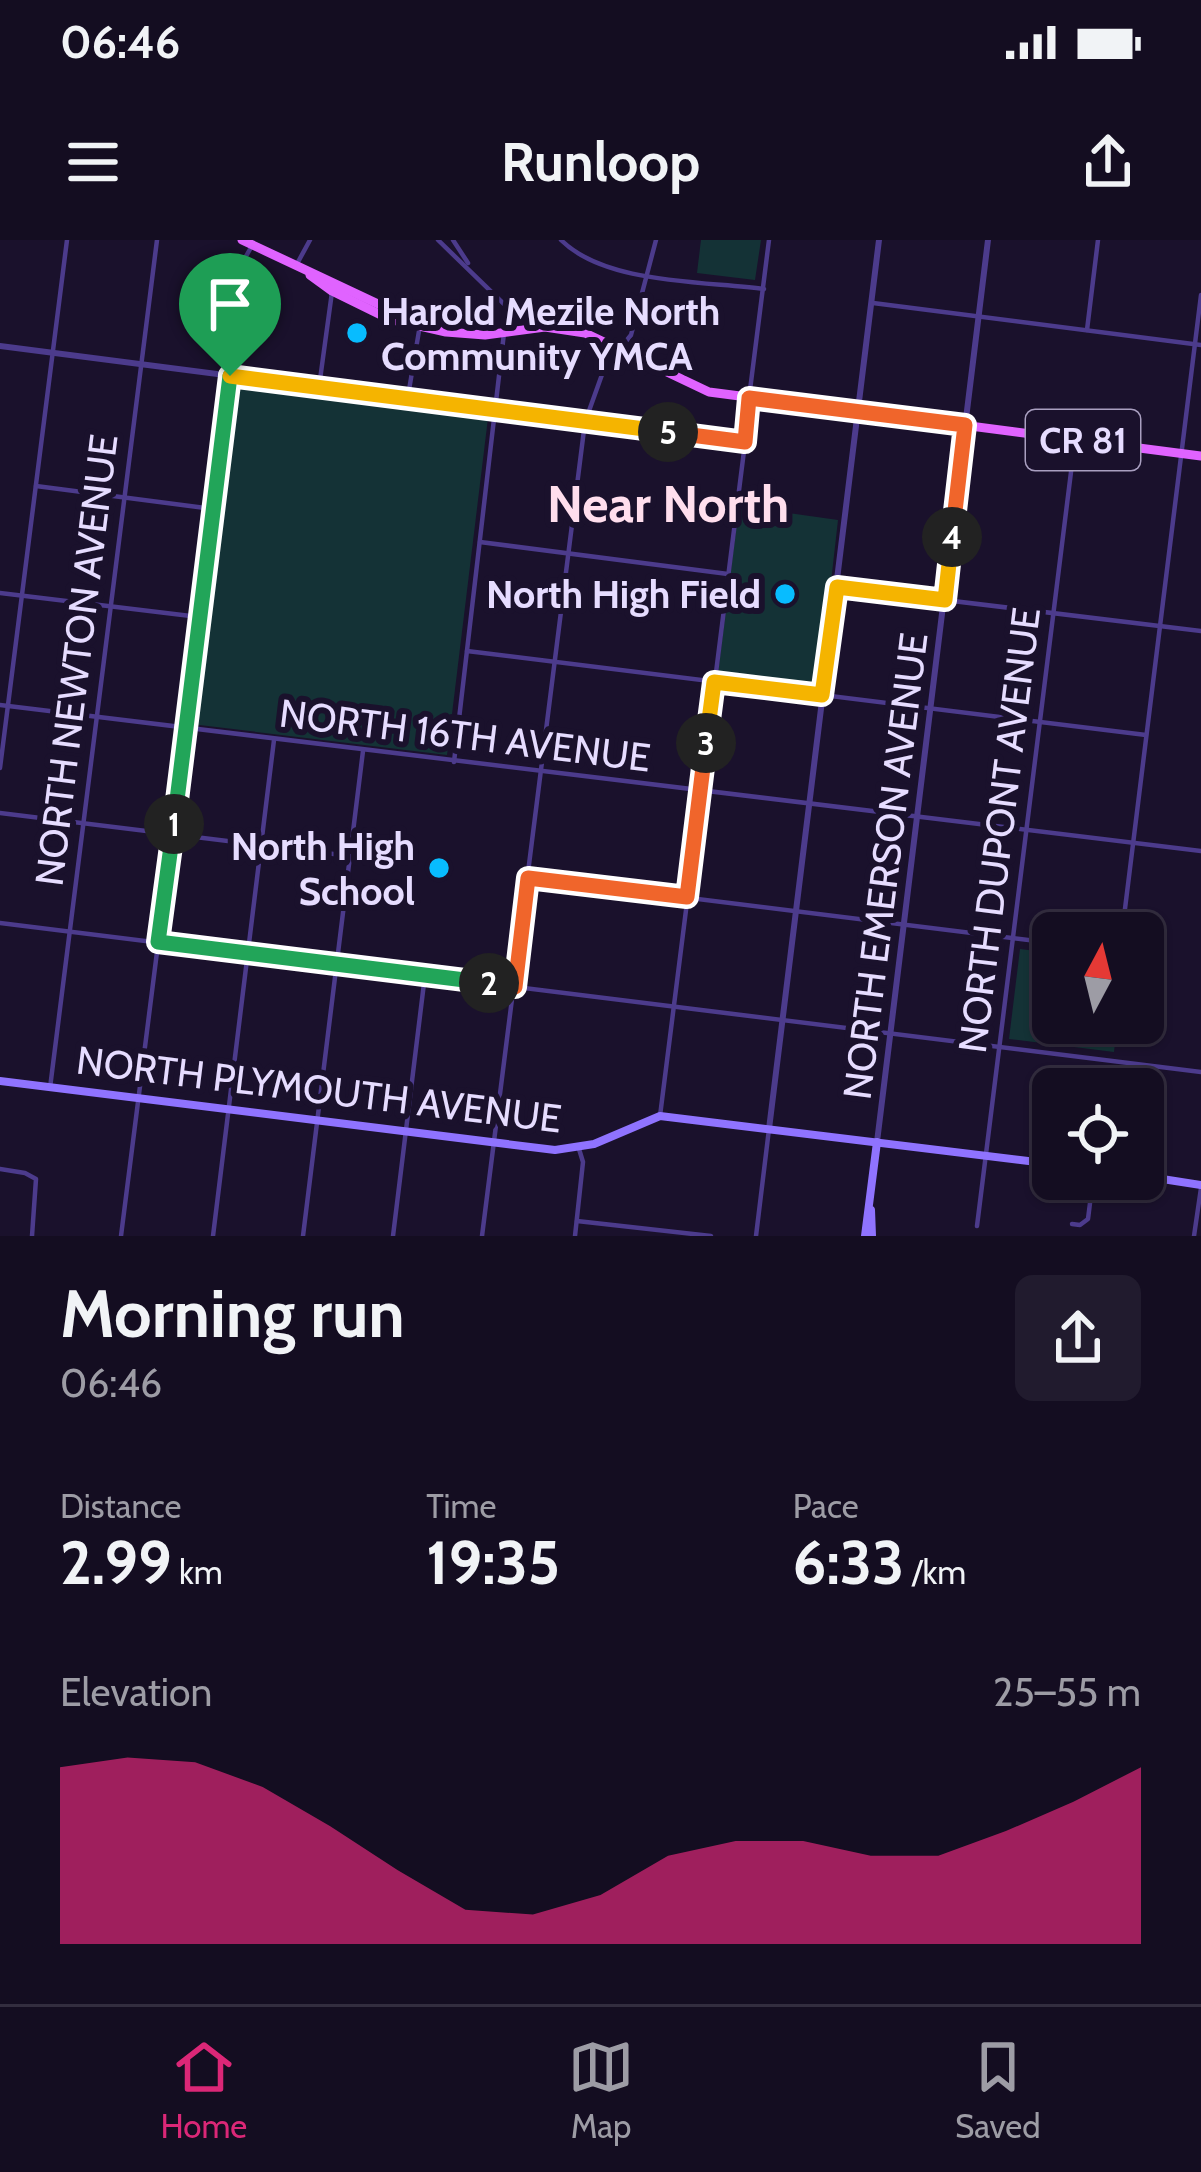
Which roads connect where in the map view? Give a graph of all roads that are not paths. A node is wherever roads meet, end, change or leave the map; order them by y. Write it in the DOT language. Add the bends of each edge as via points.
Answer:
graph roads {
  1 [pos="67,240"];
  2 [pos="156,240"];
  3 [pos="310,240"];
  4 [pos="438,240"];
  5 [pos="453,240"];
  6 [pos="561,240"];
  7 [pos="656,240"];
  8 [pos="769,240"];
  9 [pos="879,240"];
  10 [pos="988,240"];
  11 [pos="1098,240"];
  12 [pos="248,241"];
  13 [pos="296,267"];
  14 [pos="475,273"];
  15 [pos="310,274"];
  16 [pos="646,274"];
  17 [pos="764,289"];
  18 [pos="332,291"];
  19 [pos="1201,295"];
  20 [pos="871,303"];
  21 [pos="979,316"];
  22 [pos="420,325"];
  23 [pos="1087,330"];
  24 [pos="510,332"];
  25 [pos="1198,344"];
  26 [pos="0,346"];
  27 [pos="620,347"];
  28 [pos="52,353"];
  29 [pos="141,364"];
  30 [pos="230,376"];
  31 [pos="319,387"];
  32 [pos="749,398"];
  33 [pos="408,399"];
  34 [pos="496,410"];
  35 [pos="859,412"];
  36 [pos="585,422"];
  37 [pos="965,425"];
  38 [pos="1075,440"];
  39 [pos="745,442"];
  40 [pos="1183,453"];
  41 [pos="1201,456"];
  42 [pos="36,486"];
  43 [pos="124,498"];
  44 [pos="213,508"];
  45 [pos="480,542"];
  46 [pos="568,553"];
  47 [pos="728,574"];
  48 [pos="837,587"];
  49 [pos="0,592"];
  50 [pos="22,595"];
  51 [pos="945,600"];
  52 [pos="111,606"];
  53 [pos="1053,613"];
  54 [pos="199,617"];
  55 [pos="1161,626"];
  56 [pos="1201,632"];
  57 [pos="467,651"];
  58 [pos="555,662"];
  59 [pos="714,682"];
  60 [pos="822,695"];
  61 [pos="4,705"];
  62 [pos="931,709"];
  63 [pos="97,717"];
  64 [pos="1039,722"];
  65 [pos="185,728"];
  66 [pos="1146,735"];
  67 [pos="274,740"];
  68 [pos="363,751"];
  69 [pos="454,762"];
  70 [pos="0,768"];
  71 [pos="541,773"];
  72 [pos="700,789"];
  73 [pos="808,803"];
  74 [pos="0,813"];
  75 [pos="918,817"];
  76 [pos="83,823"];
  77 [pos="1026,830"];
  78 [pos="172,834"];
  79 [pos="1133,843"];
  80 [pos="261,845"];
  81 [pos="1201,851"];
  82 [pos="350,856"];
  83 [pos="528,878"];
  84 [pos="687,897"];
  85 [pos="796,911"];
  86 [pos="1125,912"];
  87 [pos="0,923"];
  88 [pos="904,925"];
  89 [pos="70,932"];
  90 [pos="1013,938"];
  91 [pos="1032,940"];
  92 [pos="158,942"];
  93 [pos="247,953"];
  94 [pos="337,964"];
  95 [pos="425,975"];
  96 [pos="515,987"];
  97 [pos="674,1006"];
  98 [pos="782,1021"];
  99 [pos="891,1034"];
  100 [pos="999,1047"];
  101 [pos="1201,1072"];
  102 [pos="0,1082"];
  103 [pos="50,1088"];
  104 [pos="139,1099"];
  105 [pos="228,1109"];
  106 [pos="660,1116"];
  107 [pos="317,1121"];
  108 [pos="769,1129"];
  109 [pos="406,1131"];
  110 [pos="494,1142"];
  111 [pos="877,1142"];
  112 [pos="579,1149"];
  113 [pos="986,1156"];
  114 [pos="1032,1162"];
  115 [pos="0,1169"];
  116 [pos="1164,1179"];
  117 [pos="1201,1185"];
  118 [pos="1090,1200"];
  119 [pos="577,1221"];
  120 [pos="1072,1223"];
  121 [pos="977,1226"];
  122 [pos="871,1235"];
  123 [pos="32,1236"];
  124 [pos="121,1236"];
  125 [pos="213,1236"];
  126 [pos="303,1236"];
  127 [pos="393,1236"];
  128 [pos="482,1236"];
  129 [pos="575,1236"];
  130 [pos="711,1236"];
  131 [pos="756,1236"];
  132 [pos="1194,1236"];
  1 -- 28 [label="street"];
  2 -- 29 [label="street, NORTH NEWTON AVENUE"];
  3 -- 13 [label="street"];
  4 -- 14 [label="street"];
  5 -- 14 [label="street"];
  6 -- 16 [label="street" via="591,262"];
  7 -- 16 [label="street"];
  8 -- 17 [label="street"];
  9 -- 20 [label="street"];
  10 -- 21 [label="street, NORTH EMERSON AVENUE"];
  11 -- 23 [label="street"];
  12 -- 13 [label="main road, CR 81"];
  12 -- 30 [label="street"];
  13 -- 15 [label="main road, CR 81"];
  14 -- 24 [label="street" via="510,310"];
  15 -- 18 [label="main road, CR 81"];
  15 -- 22 [label="main road, CR 81"];
  16 -- 17 [label="street"];
  16 -- 27 [label="street" via="631,335"];
  17 -- 32 [label="street"];
  18 -- 22 [label="main road, CR 81"];
  18 -- 31 [label="street"];
  19 -- 25 [label="street"];
  20 -- 21 [label="street"];
  20 -- 35 [label="street"];
  21 -- 23 [label="street"];
  21 -- 37 [label="street, NORTH EMERSON AVENUE"];
  22 -- 24 [label="main road, CR 81"];
  22 -- 33 [label="street"];
  23 -- 25 [label="street"];
  24 -- 27 [label="main road, CR 81" via="572,330"];
  24 -- 34 [label="street"];
  25 -- 40 [label="street"];
  26 -- 28 [label="street"];
  27 -- 32 [label="main road, CR 81" via="695,386"];
  27 -- 36 [label="street"];
  28 -- 29 [label="street"];
  28 -- 42 [label="street"];
  29 -- 30 [label="street"];
  29 -- 43 [label="street, NORTH NEWTON AVENUE"];
  30 -- 31 [label="street"];
  30 -- 44 [label="street"];
  31 -- 33 [label="street"];
  32 -- 35 [label="main road, CR 81"];
  32 -- 39 [label="street"];
  33 -- 34 [label="street"];
  34 -- 36 [label="street"];
  34 -- 45 [label="street"];
  35 -- 37 [label="main road, CR 81"];
  35 -- 48 [label="street"];
  36 -- 39 [label="street"];
  36 -- 46 [label="street"];
  37 -- 38 [label="main road, CR 81"];
  37 -- 51 [label="street, NORTH EMERSON AVENUE"];
  38 -- 40 [label="main road, CR 81"];
  38 -- 53 [label="street, NORTH DUPONT AVENUE"];
  39 -- 47 [label="street"];
  40 -- 41 [label="main road, CR 81"];
  40 -- 55 [label="street"];
  42 -- 43 [label="street"];
  42 -- 50 [label="street"];
  43 -- 44 [label="street"];
  43 -- 52 [label="street, NORTH NEWTON AVENUE"];
  44 -- 54 [label="street"];
  45 -- 46 [label="street"];
  45 -- 57 [label="street"];
  46 -- 47 [label="street"];
  46 -- 58 [label="street"];
  47 -- 59 [label="street"];
  48 -- 51 [label="street"];
  48 -- 60 [label="street"];
  49 -- 50 [label="street"];
  50 -- 52 [label="street"];
  50 -- 61 [label="street"];
  51 -- 53 [label="street"];
  51 -- 62 [label="street, NORTH EMERSON AVENUE"];
  52 -- 54 [label="street"];
  52 -- 63 [label="street, NORTH NEWTON AVENUE"];
  53 -- 55 [label="street"];
  53 -- 64 [label="street, NORTH DUPONT AVENUE"];
  54 -- 65 [label="street"];
  55 -- 56 [label="street"];
  55 -- 66 [label="street"];
  57 -- 58 [label="street"];
  57 -- 69 [label="street"];
  58 -- 59 [label="street"];
  58 -- 71 [label="street"];
  59 -- 60 [label="street"];
  59 -- 72 [label="street"];
  60 -- 62 [label="street"];
  60 -- 73 [label="street"];
  61 -- 63 [label="street, NORTH 16TH AVENUE"];
  61 -- 70 [label="street"];
  62 -- 64 [label="street"];
  62 -- 75 [label="street, NORTH EMERSON AVENUE"];
  63 -- 65 [label="street, NORTH 16TH AVENUE"];
  63 -- 76 [label="street, NORTH NEWTON AVENUE"];
  64 -- 66 [label="street"];
  64 -- 77 [label="street, NORTH DUPONT AVENUE"];
  65 -- 67 [label="street, NORTH 16TH AVENUE"];
  65 -- 78 [label="street"];
  66 -- 79 [label="street"];
  67 -- 68 [label="street, NORTH 16TH AVENUE"];
  67 -- 80 [label="street"];
  68 -- 69 [label="street, NORTH 16TH AVENUE"];
  68 -- 82 [label="street"];
  69 -- 71 [label="street, NORTH 16TH AVENUE"];
  71 -- 72 [label="street, NORTH 16TH AVENUE"];
  71 -- 83 [label="street"];
  72 -- 73 [label="street, NORTH 16TH AVENUE"];
  72 -- 84 [label="street"];
  73 -- 75 [label="street, NORTH 16TH AVENUE"];
  73 -- 85 [label="street"];
  74 -- 76 [label="street"];
  75 -- 77 [label="street, NORTH 16TH AVENUE"];
  75 -- 88 [label="street, NORTH EMERSON AVENUE"];
  76 -- 78 [label="street"];
  76 -- 89 [label="street, NORTH NEWTON AVENUE"];
  77 -- 79 [label="street, NORTH 16TH AVENUE"];
  77 -- 90 [label="street, NORTH DUPONT AVENUE"];
  78 -- 80 [label="street"];
  78 -- 92 [label="street"];
  79 -- 81 [label="street, NORTH 16TH AVENUE"];
  79 -- 86 [label="street"];
  80 -- 82 [label="street"];
  80 -- 93 [label="street"];
  82 -- 94 [label="street"];
  83 -- 84 [label="street"];
  83 -- 96 [label="street"];
  84 -- 85 [label="street"];
  84 -- 97 [label="street"];
  85 -- 88 [label="street"];
  85 -- 98 [label="street"];
  87 -- 89 [label="street"];
  88 -- 90 [label="street"];
  88 -- 99 [label="street, NORTH EMERSON AVENUE"];
  89 -- 92 [label="street"];
  89 -- 103 [label="street, NORTH NEWTON AVENUE"];
  90 -- 91 [label="street"];
  90 -- 100 [label="street, NORTH DUPONT AVENUE"];
  92 -- 93 [label="street"];
  92 -- 104 [label="street"];
  93 -- 94 [label="street"];
  93 -- 105 [label="street"];
  94 -- 95 [label="street"];
  94 -- 107 [label="street"];
  95 -- 96 [label="street"];
  95 -- 109 [label="street"];
  96 -- 97 [label="street"];
  96 -- 110 [label="street"];
  97 -- 98 [label="street"];
  97 -- 106 [label="street"];
  98 -- 99 [label="street"];
  98 -- 108 [label="street"];
  99 -- 100 [label="street"];
  99 -- 111 [label="street, NORTH EMERSON AVENUE"];
  100 -- 101 [label="street"];
  100 -- 113 [label="street, NORTH DUPONT AVENUE"];
  102 -- 103 [label="main road, NORTH PLYMOUTH AVENUE"];
  103 -- 104 [label="main road, NORTH PLYMOUTH AVENUE"];
  104 -- 105 [label="main road, NORTH PLYMOUTH AVENUE"];
  104 -- 124 [label="street"];
  105 -- 107 [label="main road, NORTH PLYMOUTH AVENUE"];
  105 -- 125 [label="street"];
  106 -- 108 [label="main road, NORTH PLYMOUTH AVENUE"];
  106 -- 112 [label="main road, NORTH PLYMOUTH AVENUE"];
  107 -- 109 [label="main road, NORTH PLYMOUTH AVENUE"];
  107 -- 126 [label="street"];
  108 -- 111 [label="main road, NORTH PLYMOUTH AVENUE"];
  108 -- 131 [label="street"];
  109 -- 110 [label="main road, NORTH PLYMOUTH AVENUE"];
  109 -- 127 [label="street"];
  110 -- 112 [label="main road, NORTH PLYMOUTH AVENUE"];
  110 -- 128 [label="street"];
  111 -- 113 [label="main road, NORTH PLYMOUTH AVENUE"];
  111 -- 122 [label="main road"];
  112 -- 119 [label="street"];
  113 -- 114 [label="main road, NORTH PLYMOUTH AVENUE"];
  113 -- 121 [label="street, NORTH DUPONT AVENUE"];
  115 -- 123 [label="street" via="36,1179"];
  116 -- 117 [label="main road"];
  117 -- 132 [label="street"];
  118 -- 120 [label="street" via="1088,1220"];
  119 -- 129 [label="street"];
  119 -- 130 [label="street"];
}
